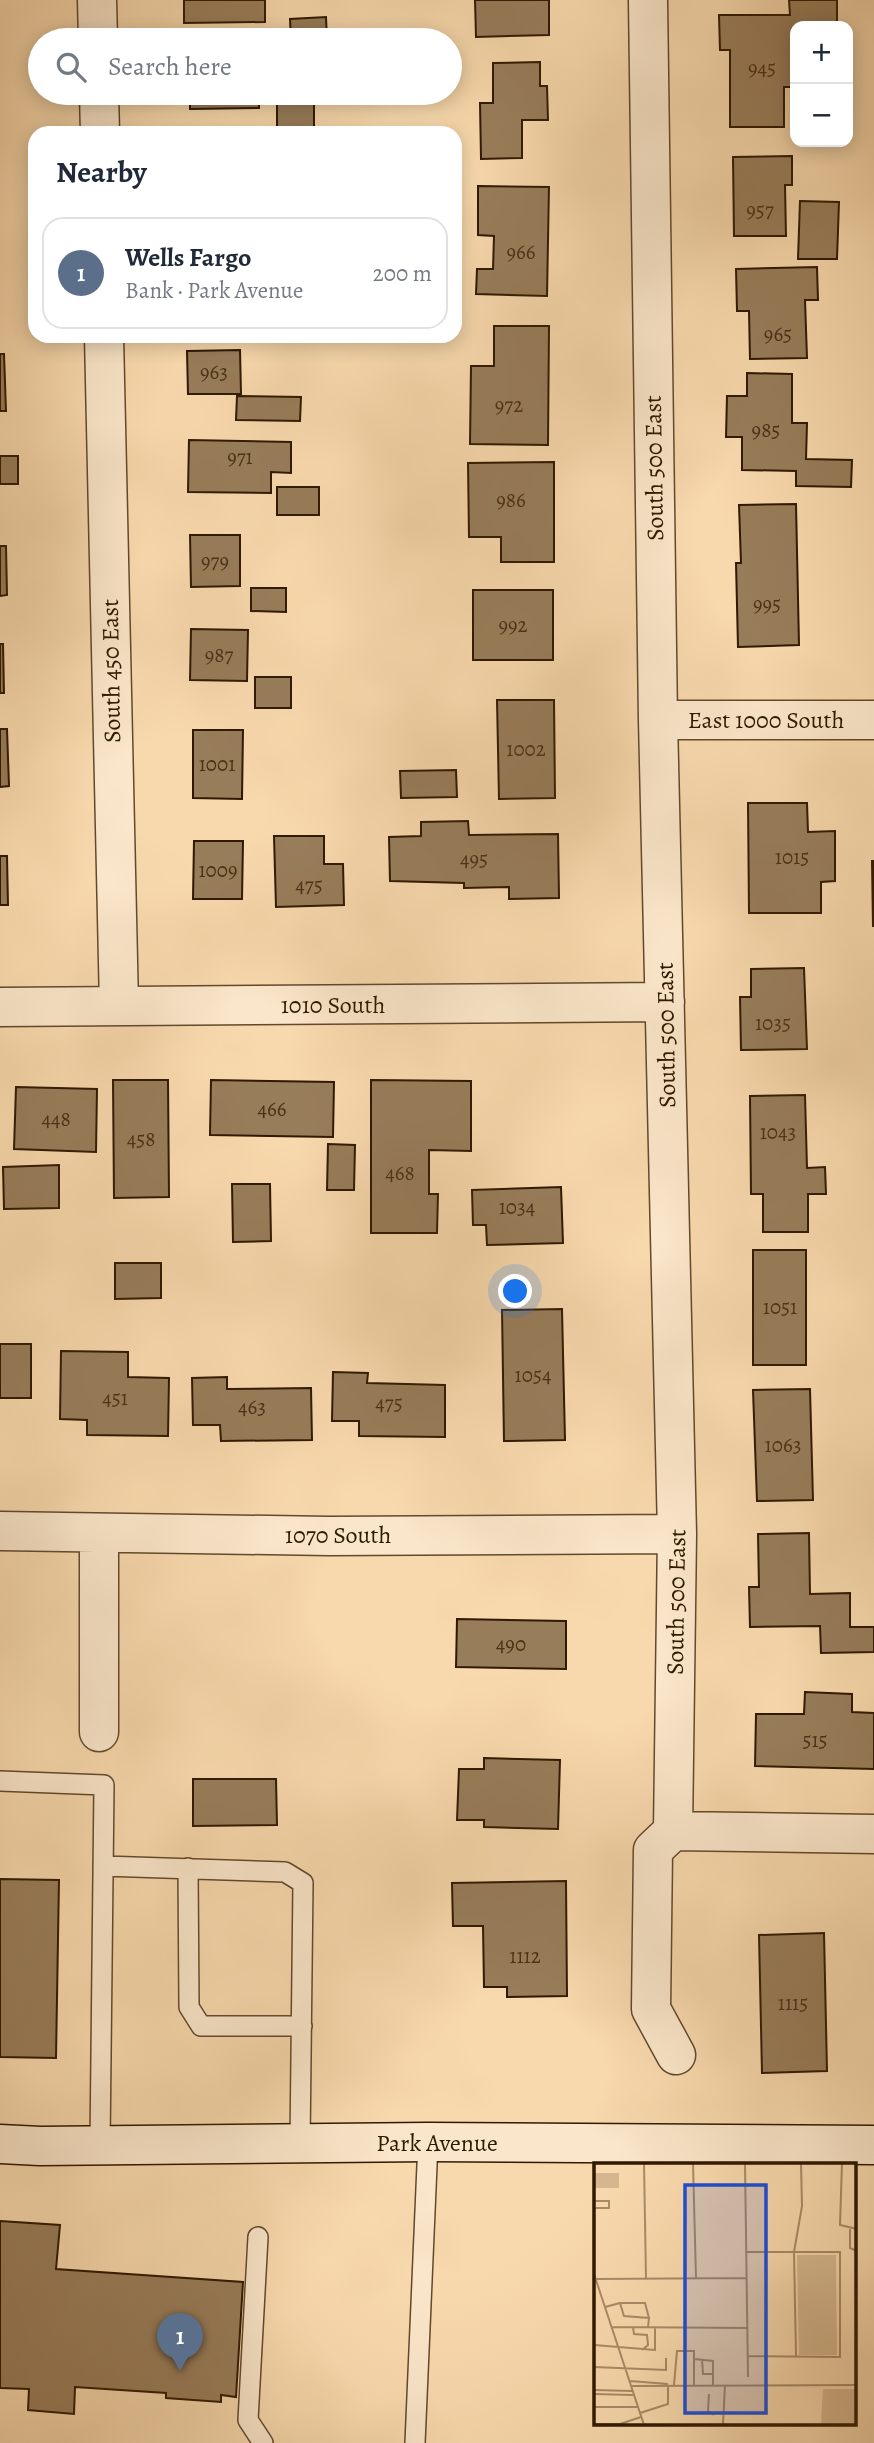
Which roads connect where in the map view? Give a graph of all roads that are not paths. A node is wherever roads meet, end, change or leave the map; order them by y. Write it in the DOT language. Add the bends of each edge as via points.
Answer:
graph roads {
  1 [pos="97,0"];
  2 [pos="648,0"];
  3 [pos="98,28"];
  4 [pos="99,105"];
  5 [pos="100,126"];
  6 [pos="104,343"];
  7 [pos="658,720"];
  8 [pos="874,720"];
  9 [pos="665,1002"];
  10 [pos="119,1006"];
  11 [pos="0,1007"];
  12 [pos="0,1531"];
  13 [pos="99,1533"];
  14 [pos="677,1534"];
  15 [pos="99,1732"];
  16 [pos="0,1781"];
  17 [pos="673,1831"];
  18 [pos="874,1834"];
  19 [pos="103,1866"];
  20 [pos="188,1868"];
  21 [pos="302,2026"];
  22 [pos="676,2055"];
  23 [pos="428,2142"];
  24 [pos="300,2143"];
  25 [pos="0,2144"];
  26 [pos="100,2145"];
  27 [pos="874,2145"];
  28 [pos="258,2237"];
  29 [pos="263,2443"];
  30 [pos="415,2443"];
  1 -- 3 [label="street"];
  2 -- 7 [label="street, South 500 East"];
  4 -- 5 [label="street"];
  6 -- 10 [label="street, South 450 East"];
  7 -- 8 [label="street, East 1000 South"];
  7 -- 9 [label="street, South 500 East"];
  9 -- 10 [label="street, 1010 South"];
  9 -- 14 [label="street, South 500 East"];
  10 -- 11 [label="street, 1010 South"];
  12 -- 13 [label="street, 1070 South"];
  13 -- 14 [label="street, 1070 South"];
  13 -- 15 [label="street"];
  14 -- 17 [label="street, South 500 East"];
  16 -- 19 [label="lane" via="104,1785"];
  17 -- 18 [label="street"];
  17 -- 22 [label="street" via="653,1850 651,2009"];
  19 -- 20 [label="lane"];
  19 -- 26 [label="lane"];
  20 -- 21 [label="lane" via="285,1872 303,1884"];
  20 -- 21 [label="lane" via="189,2007 201,2026"];
  21 -- 24 [label="lane"];
  23 -- 24 [label="street, Park Avenue"];
  23 -- 27 [label="street, Park Avenue"];
  23 -- 30 [label="lane"];
  24 -- 26 [label="street, Park Avenue"];
  25 -- 26 [label="street, Park Avenue"];
  28 -- 29 [label="lane" via="248,2420"];
}
